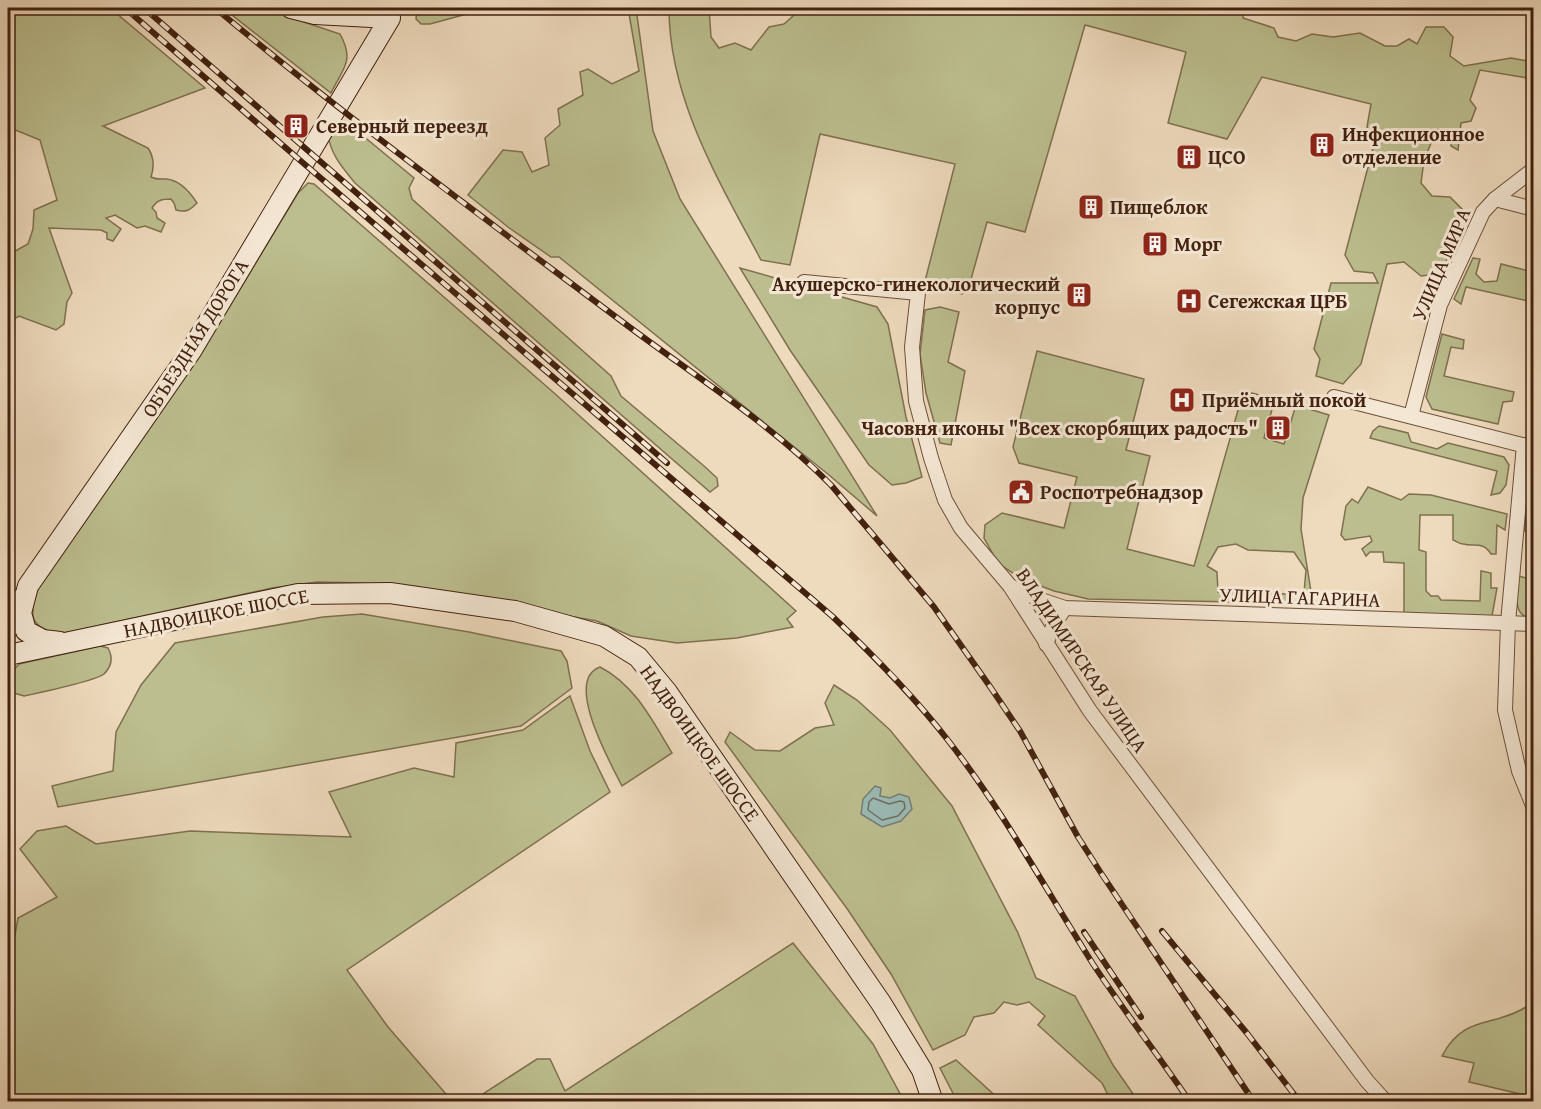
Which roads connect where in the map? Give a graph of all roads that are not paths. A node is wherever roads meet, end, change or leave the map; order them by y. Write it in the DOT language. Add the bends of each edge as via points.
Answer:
graph roads {
  1 [pos="291,8"];
  2 [pos="394,13"];
  3 [pos="1533,169"];
  4 [pos="1495,199"];
  5 [pos="1533,209"];
  6 [pos="804,282"];
  7 [pos="1334,397"];
  8 [pos="1411,416"];
  9 [pos="1528,447"];
  10 [pos="28,586"];
  11 [pos="1010,586"];
  12 [pos="1065,608"];
  13 [pos="1508,623"];
  14 [pos="1533,624"];
  15 [pos="8,628"];
  16 [pos="65,643"];
  17 [pos="1046,644"];
  18 [pos="8,655"];
  19 [pos="1533,808"];
  20 [pos="933,1101"];
  21 [pos="1386,1101"];
  1 -- 2 [label="main road" via="315,14"];
  2 -- 10 [label="main road, ОБЪЕЗДНАЯ ДОРОГА" via="191,351"];
  3 -- 4 [label="street, УЛИЦА МИРА"];
  4 -- 5 [label="street"];
  4 -- 8 [label="street, УЛИЦА МИРА" via="1483,212 1440,306"];
  6 -- 11 [label="street, ВЛАДИМИРСКАЯ УЛИЦА" via="918,293 912,347 914,379 931,458 945,500 962,528"];
  7 -- 8 [label="street"];
  8 -- 9 [label="street"];
  9 -- 13 [label="street"];
  10 -- 15 [label="main road"];
  10 -- 16 [label="main road, ОБЪЕЗДНАЯ ДОРОГА" via="21,613 26,631 43,640"];
  11 -- 12 [label="street, УЛИЦА ГАГАРИНА"];
  11 -- 17 [label="street, ВЛАДИМИРСКАЯ УЛИЦА"];
  12 -- 13 [label="street, УЛИЦА ГАГАРИНА"];
  12 -- 17 [label="street"];
  13 -- 14 [label="street, УЛИЦА ГАГАРИНА"];
  13 -- 19 [label="street" via="1505,710 1519,771"];
  16 -- 18 [label="main road, НАДВОИЦКОЕ ШОССЕ"];
  16 -- 20 [label="main road, НАДВОИЦКОЕ ШОССЕ" via="298,594 390,593 515,612 604,636 638,657 667,692 881,1003 922,1070"];
  17 -- 21 [label="street, ВЛАДИМИРСКАЯ УЛИЦА" via="1090,711 1222,890 1366,1081"];
}
